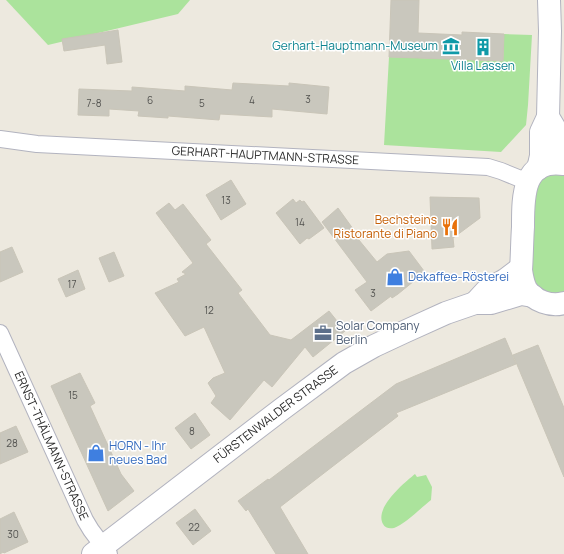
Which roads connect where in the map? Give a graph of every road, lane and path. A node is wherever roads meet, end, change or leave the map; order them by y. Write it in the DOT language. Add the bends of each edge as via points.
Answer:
graph roads {
  1 [pos="549,0"];
  2 [pos="548,116"];
  3 [pos="0,139"];
  4 [pos="564,161"];
  5 [pos="564,164"];
  6 [pos="533,176"];
  7 [pos="521,268"];
  8 [pos="475,303"];
  9 [pos="553,305"];
  10 [pos="0,333"];
  11 [pos="102,551"];
  1 -- 2 [label="main road"];
  2 -- 4 [label="main road"];
  2 -- 6 [label="main road" via="541,132 541,156"];
  3 -- 6 [label="street, GERHART-HAUPTMANN-STRASSE" via="37,144 488,167"];
  5 -- 6 [label="main road" via="544,166"];
  6 -- 7 [label="main road" via="523,197"];
  7 -- 8 [label="main road, FÜRSTENWALDER STRASSE" via="486,291"];
  7 -- 9 [label="main road" via="527,290"];
  8 -- 9 [label="main road, FÜRSTENWALDER STRASSE" via="491,303 521,294"];
  8 -- 11 [label="main road, FÜRSTENWALDER STRASSE" via="404,332 344,363"];
  10 -- 11 [label="street, ERNST-THÄLMANN-STRASSE"];
}
